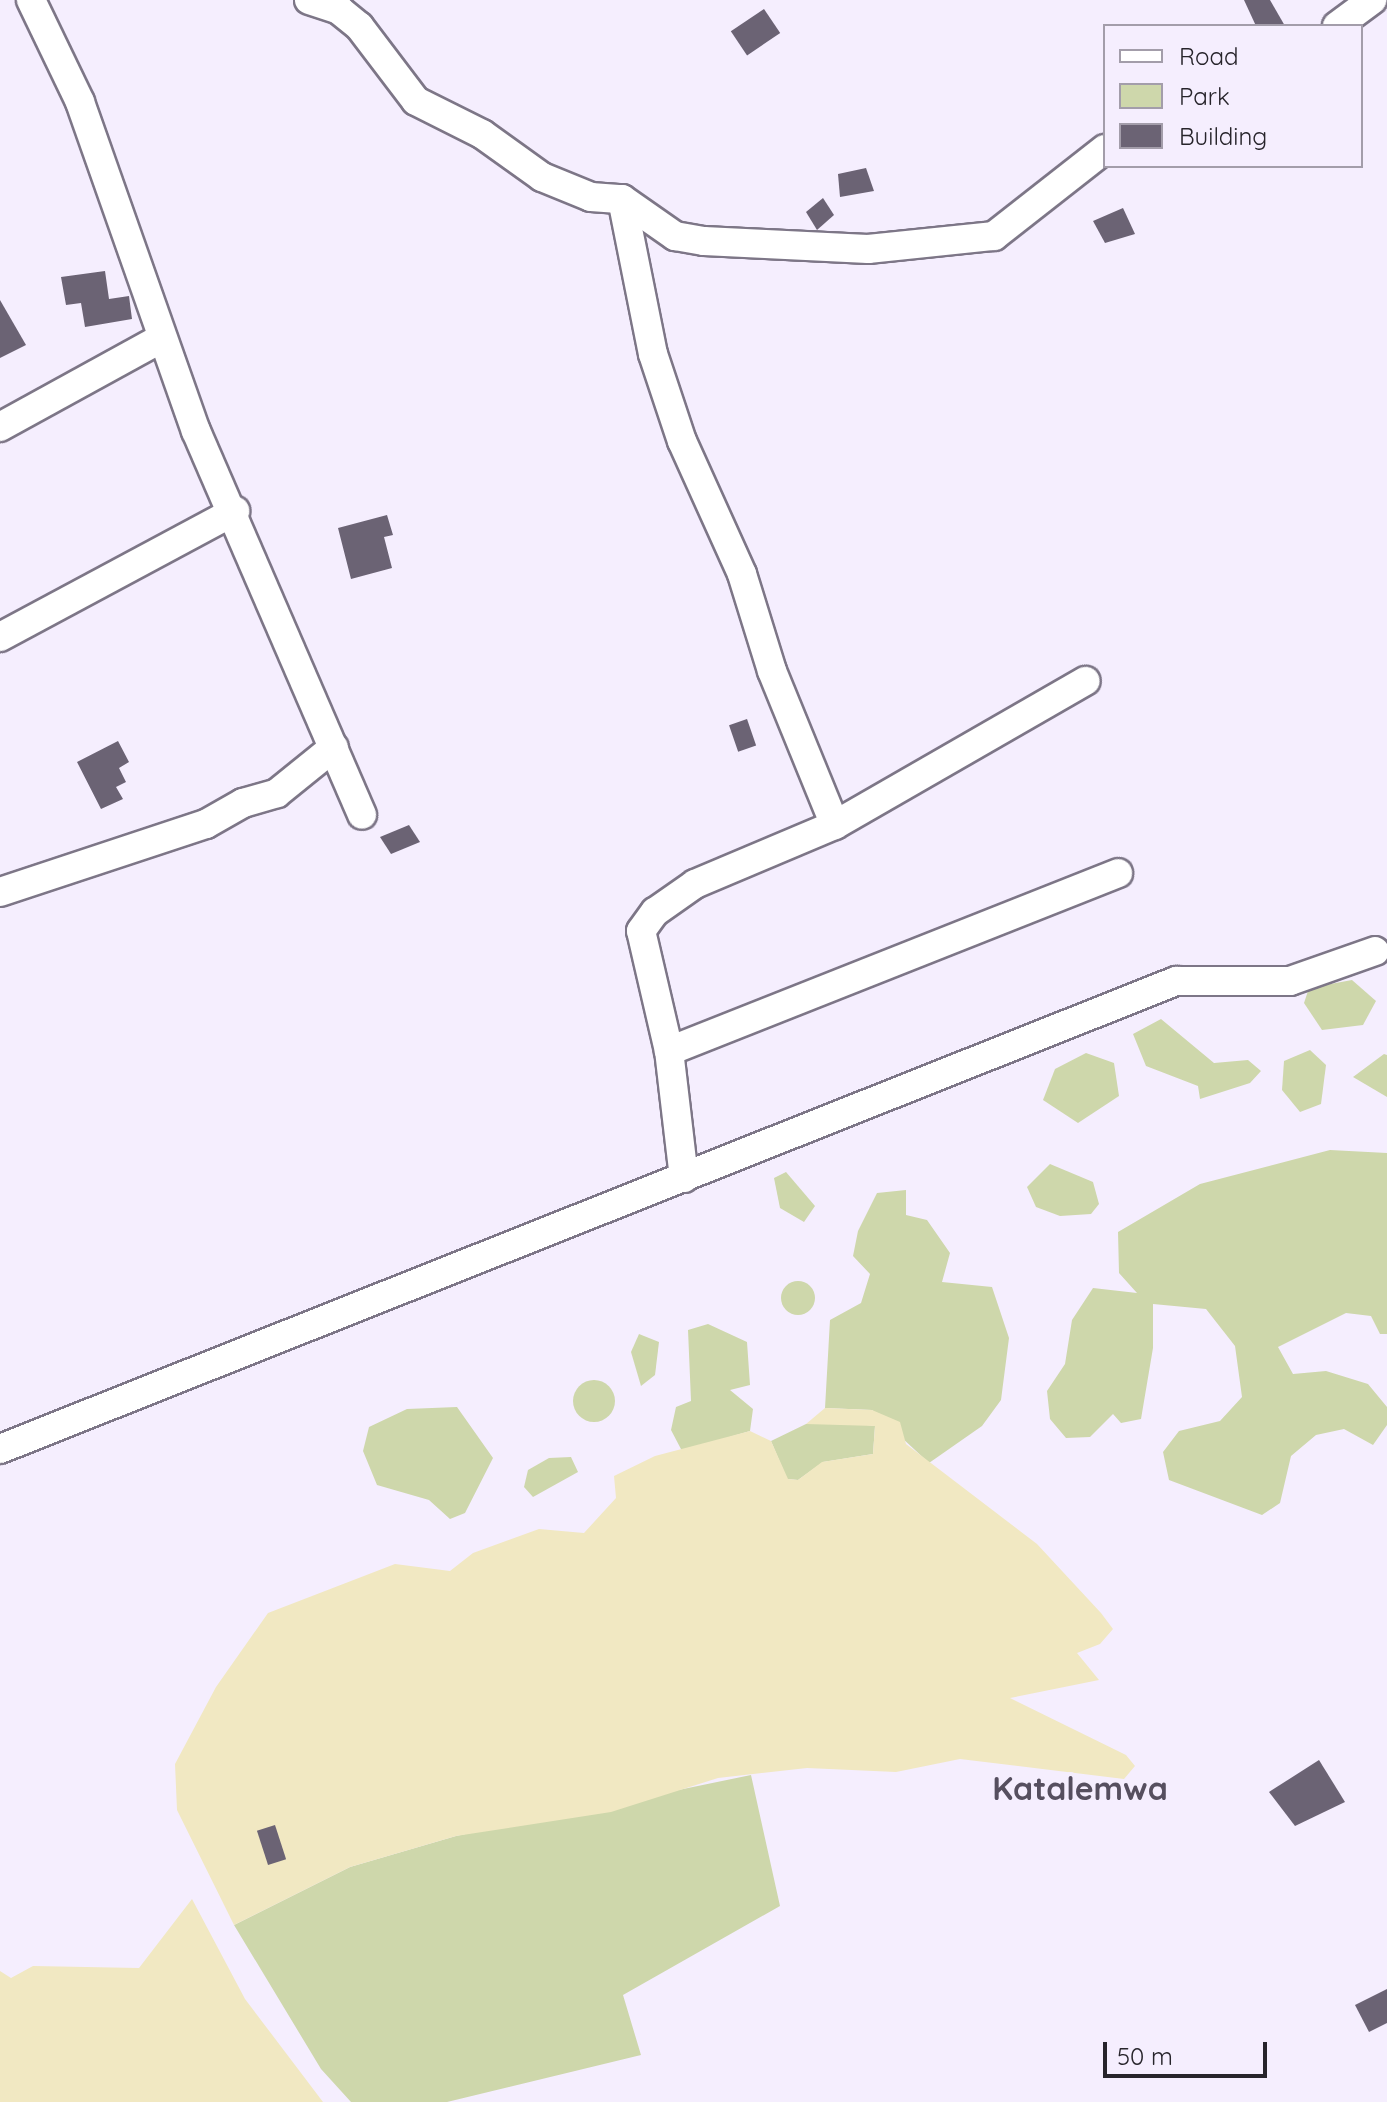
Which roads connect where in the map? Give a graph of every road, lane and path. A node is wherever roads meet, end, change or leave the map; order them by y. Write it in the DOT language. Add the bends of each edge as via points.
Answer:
graph roads {
  1 [pos="31,0"];
  2 [pos="309,0"];
  3 [pos="1372,0"];
  4 [pos="1340,24"];
  5 [pos="1103,151"];
  6 [pos="622,199"];
  7 [pos="162,338"];
  8 [pos="0,427"];
  9 [pos="235,511"];
  10 [pos="0,637"];
  11 [pos="1085,681"];
  12 [pos="334,747"];
  13 [pos="362,815"];
  14 [pos="835,825"];
  15 [pos="1118,873"];
  16 [pos="0,892"];
  17 [pos="1375,951"];
  18 [pos="669,1051"];
  19 [pos="684,1178"];
  20 [pos="0,1449"];
  1 -- 7 [label="street" via="80,102"];
  2 -- 6 [label="street" via="339,10 359,26 416,101 482,134 542,177 591,197"];
  3 -- 4 [label="street"];
  5 -- 6 [label="street" via="994,236 868,249 675,236"];
  6 -- 14 [label="street" via="653,354 682,441 742,574 775,679"];
  7 -- 8 [label="street"];
  7 -- 9 [label="street" via="196,431"];
  9 -- 10 [label="street"];
  9 -- 12 [label="street"];
  11 -- 14 [label="street"];
  12 -- 13 [label="street"];
  12 -- 16 [label="street" via="277,793 243,803 206,824"];
  14 -- 18 [label="street" via="695,884 655,912 641,931"];
  15 -- 18 [label="street"];
  17 -- 19 [label="street" via="1290,981 1176,981"];
  18 -- 19 [label="street"];
  19 -- 20 [label="street"];
}
